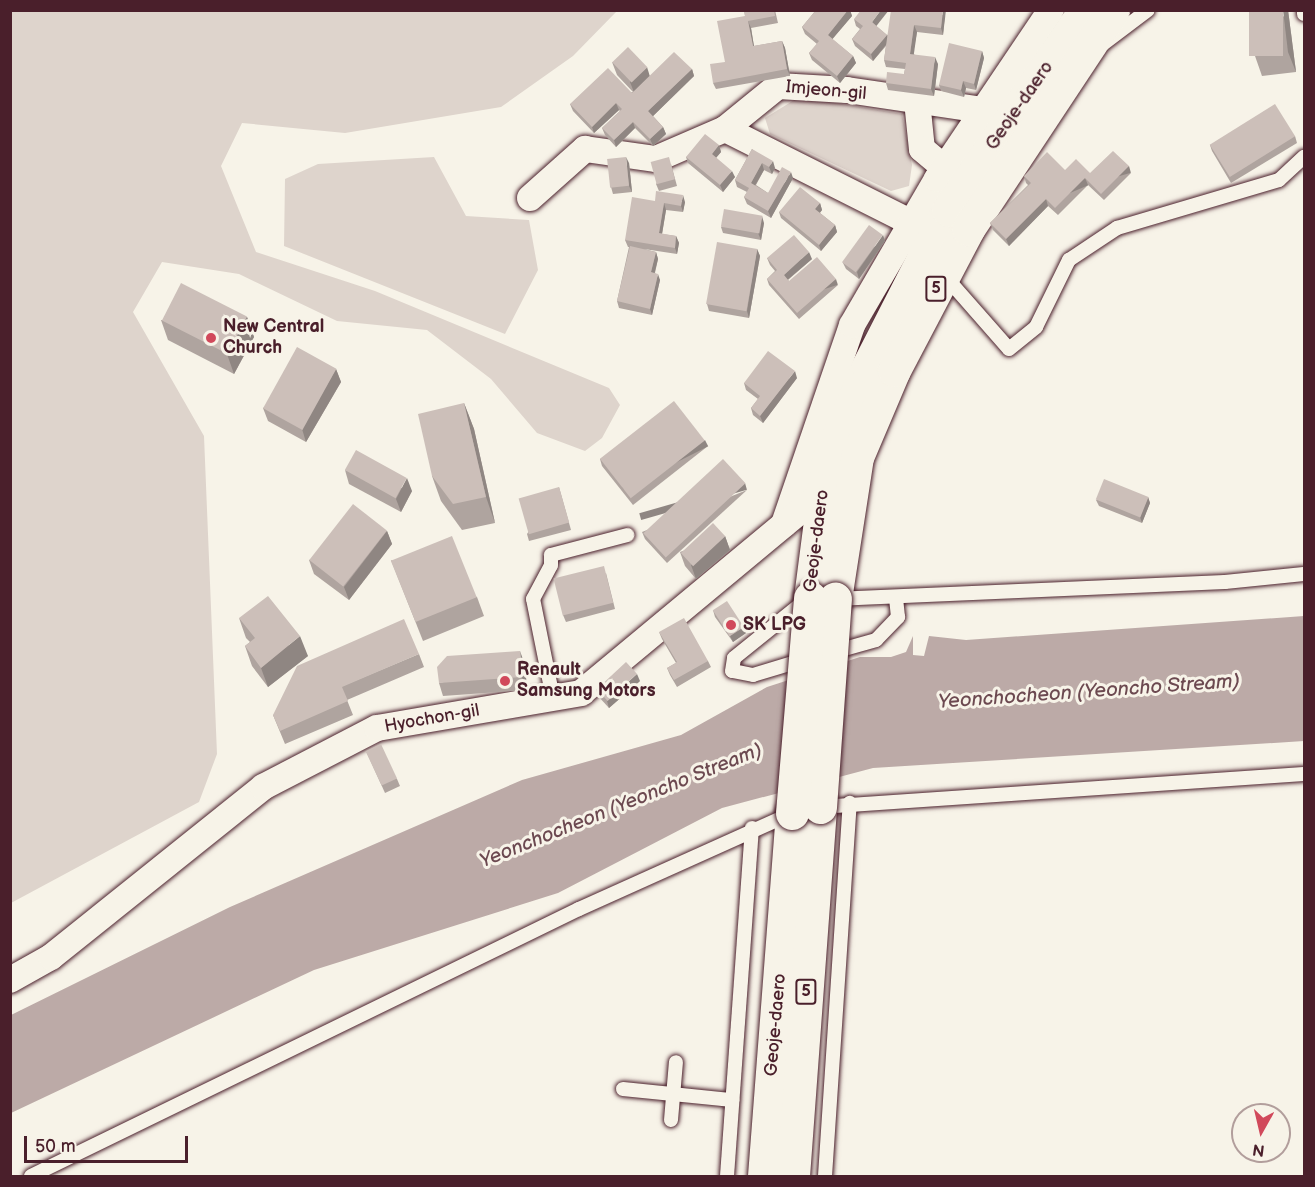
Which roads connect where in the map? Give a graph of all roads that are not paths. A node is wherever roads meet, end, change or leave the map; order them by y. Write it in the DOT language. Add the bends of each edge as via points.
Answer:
graph roads {
  1 [pos="1051,10"];
  2 [pos="1067,10"];
  3 [pos="1085,10"];
  4 [pos="1113,10"];
  5 [pos="1148,10"];
  6 [pos="1070,55"];
  7 [pos="917,101"];
  8 [pos="982,110"];
  9 [pos="725,129"];
  10 [pos="1305,157"];
  11 [pos="945,168"];
  12 [pos="530,198"];
  13 [pos="912,223"];
  14 [pos="944,275"];
  15 [pos="823,492"];
  16 [pos="784,524"];
  17 [pos="627,534"];
  18 [pos="1305,574"];
  19 [pos="896,597"];
  20 [pos="822,599"];
  21 [pos="553,698"];
  22 [pos="1305,774"];
  23 [pos="821,808"];
  24 [pos="752,828"];
  25 [pos="10,980"];
  26 [pos="676,1062"];
  27 [pos="623,1089"];
  28 [pos="673,1094"];
  29 [pos="732,1100"];
  30 [pos="671,1120"];
  31 [pos="32,1176"];
  32 [pos="727,1176"];
  33 [pos="764,1176"];
  34 [pos="793,1176"];
  35 [pos="825,1176"];
  1 -- 8 [label="street"];
  2 -- 6 [label="street"];
  3 -- 6 [label="main road, Geoje-daero / 5"];
  4 -- 6 [label="main road, Geoje-daero / 5"];
  5 -- 6 [label="lane"];
  6 -- 14 [label="main road, Geoje-daero / 5"];
  6 -- 15 [label="main road, Geoje-daero / 5" via="948,210 868,366 828,459"];
  7 -- 8 [label="street, Imjeon-gil"];
  7 -- 9 [label="street, Imjeon-gil" via="778,86"];
  7 -- 11 [label="street" via="922,148"];
  8 -- 11 [label="street"];
  9 -- 12 [label="street, Imjeon-gil" via="656,159 585,149"];
  9 -- 13 [label="street"];
  10 -- 14 [label="lane" via="1280,180 1117,228 1070,260 1036,327 1009,349"];
  11 -- 13 [label="street"];
  13 -- 16 [label="street" via="852,325"];
  14 -- 20 [label="main road, Geoje-daero / 5" via="894,370 856,456"];
  15 -- 16 [label="street, Hyochon-gil"];
  15 -- 20 [label="main road, Geoje-daero / 5"];
  16 -- 21 [label="street, Hyochon-gil" via="581,693"];
  17 -- 21 [label="lane" via="550,555 551,565 533,598"];
  18 -- 19 [label="lane" via="1225,582"];
  19 -- 20 [label="lane"];
  19 -- 20 [label="lane" via="898,617 876,640 753,675 732,671 734,658"];
  20 -- 23 [label="main road, Geoje-daero / 5, bridge"];
  21 -- 25 [label="street, Hyochon-gil" via="377,728 263,787 51,957"];
  22 -- 23 [label="lane"];
  23 -- 24 [label="lane"];
  23 -- 33 [label="main road, Geoje-daero / 5"];
  23 -- 34 [label="main road, Geoje-daero / 5"];
  23 -- 35 [label="lane"];
  24 -- 29 [label="lane"];
  24 -- 31 [label="lane"];
  26 -- 28 [label="lane"];
  27 -- 28 [label="lane"];
  28 -- 29 [label="lane"];
  28 -- 30 [label="lane"];
  29 -- 32 [label="lane"];
}
